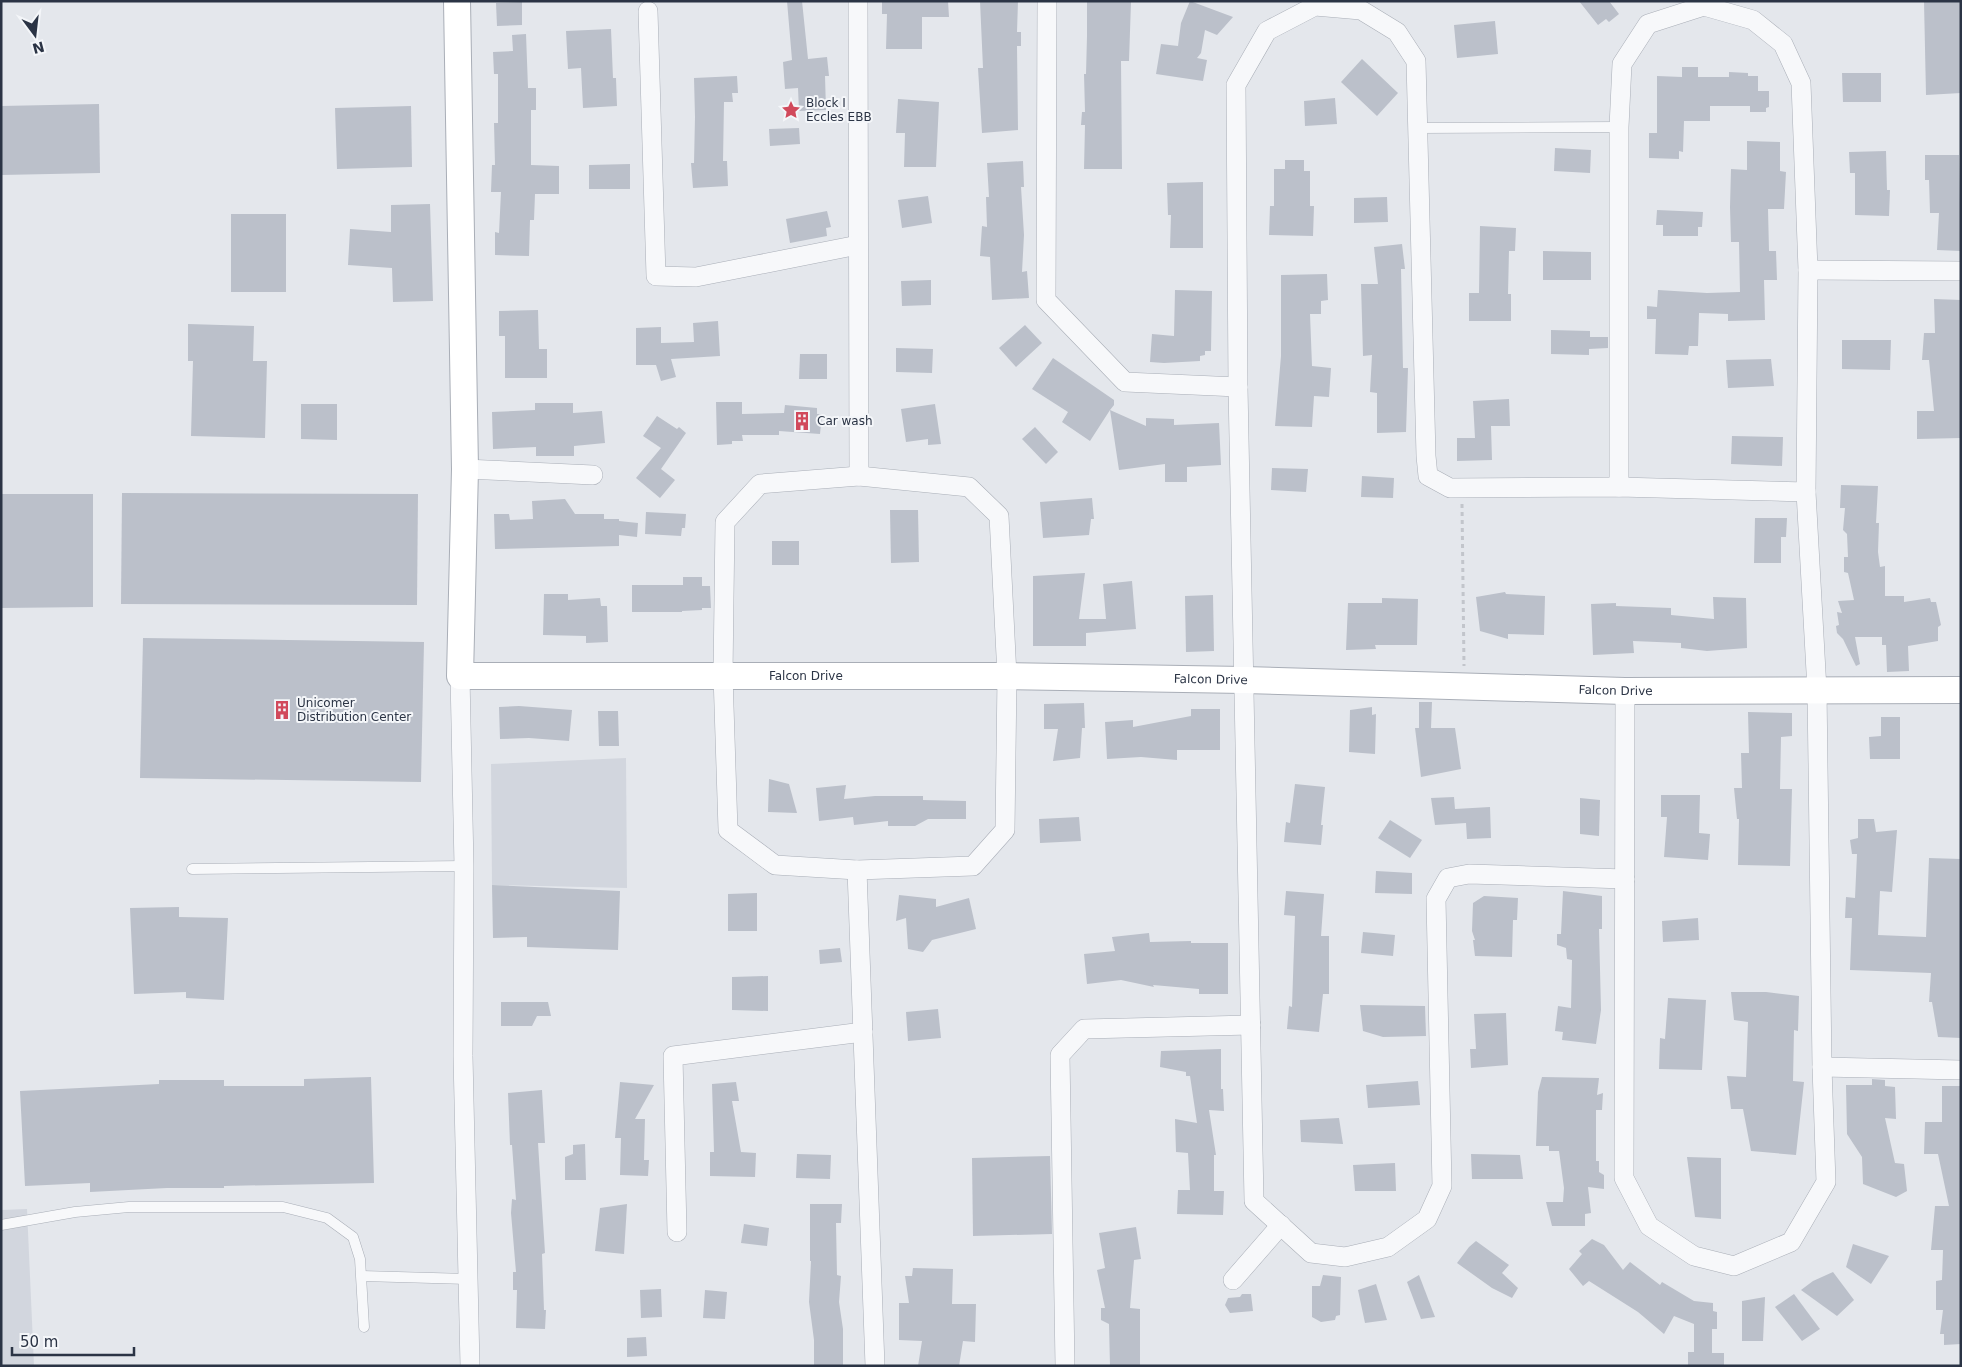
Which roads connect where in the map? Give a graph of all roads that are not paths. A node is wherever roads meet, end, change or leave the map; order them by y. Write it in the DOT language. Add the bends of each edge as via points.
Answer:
graph roads {
  1 [pos="457,1"];
  2 [pos="858,1"];
  3 [pos="1047,1"];
  4 [pos="648,11"];
  5 [pos="1619,127"];
  6 [pos="1418,128"];
  7 [pos="858,245"];
  8 [pos="1808,270"];
  9 [pos="1961,271"];
  10 [pos="1238,387"];
  11 [pos="465,469"];
  12 [pos="593,476"];
  13 [pos="860,476"];
  14 [pos="1619,487"];
  15 [pos="1806,492"];
  16 [pos="460,676"];
  17 [pos="723,676"];
  18 [pos="1007,676"];
  19 [pos="1244,680"];
  20 [pos="1817,690"];
  21 [pos="1961,690"];
  22 [pos="1625,691"];
  23 [pos="464,866"];
  24 [pos="192,869"];
  25 [pos="857,870"];
  26 [pos="1625,879"];
  27 [pos="1250,1025"];
  28 [pos="863,1032"];
  29 [pos="1822,1067"];
  30 [pos="1961,1070"];
  31 [pos="1,1225"];
  32 [pos="1281,1225"];
  33 [pos="677,1232"];
  34 [pos="362,1276"];
  35 [pos="468,1279"];
  36 [pos="1233,1280"];
  37 [pos="364,1327"];
  38 [pos="470,1366"];
  39 [pos="875,1366"];
  40 [pos="1065,1366"];
  1 -- 11 [label="street"];
  2 -- 7 [label="street"];
  3 -- 10 [label="street" via="1046,300 1125,382"];
  4 -- 7 [label="street" via="656,276 696,277"];
  5 -- 6 [label="lane"];
  5 -- 8 [label="street" via="1622,64 1648,24 1704,6 1753,20 1783,44 1801,83"];
  5 -- 14 [label="street"];
  6 -- 10 [label="street" via="1416,61 1397,32 1361,10 1315,6 1267,31 1236,85"];
  6 -- 14 [label="street" via="1428,476 1450,488"];
  7 -- 13 [label="street"];
  8 -- 9 [label="street"];
  8 -- 15 [label="street"];
  10 -- 19 [label="street"];
  11 -- 12 [label="street"];
  11 -- 16 [label="street"];
  13 -- 17 [label="street" via="760,484 725,522"];
  13 -- 18 [label="street" via="969,487 999,516"];
  14 -- 15 [label="street"];
  15 -- 20 [label="street"];
  16 -- 17 [label="street, Falcon Drive"];
  16 -- 23 [label="street"];
  17 -- 18 [label="street, Falcon Drive"];
  17 -- 25 [label="street" via="728,830 775,865"];
  18 -- 19 [label="street, Falcon Drive"];
  18 -- 25 [label="street" via="1005,830 973,866"];
  19 -- 22 [label="street, Falcon Drive"];
  19 -- 27 [label="street"];
  20 -- 21 [label="street, Falcon Drive"];
  20 -- 22 [label="street, Falcon Drive"];
  20 -- 29 [label="street"];
  22 -- 26 [label="street"];
  23 -- 24 [label="lane"];
  23 -- 35 [label="street" via="463,1056"];
  25 -- 28 [label="street"];
  26 -- 29 [label="street" via="1624,1178 1649,1226 1694,1256 1734,1266 1791,1242 1826,1182"];
  26 -- 32 [label="street" via="1469,874 1448,878 1436,899 1442,1186 1427,1219 1388,1247 1345,1257 1312,1253"];
  27 -- 32 [label="street" via="1254,1201"];
  27 -- 40 [label="street" via="1084,1030 1060,1055"];
  28 -- 33 [label="street" via="673,1056"];
  28 -- 39 [label="street"];
  29 -- 30 [label="street"];
  31 -- 34 [label="lane" via="128,1207 283,1206 327,1218 353,1236"];
  32 -- 36 [label="street"];
  34 -- 35 [label="lane"];
  34 -- 37 [label="lane"];
  35 -- 38 [label="street"];
}
